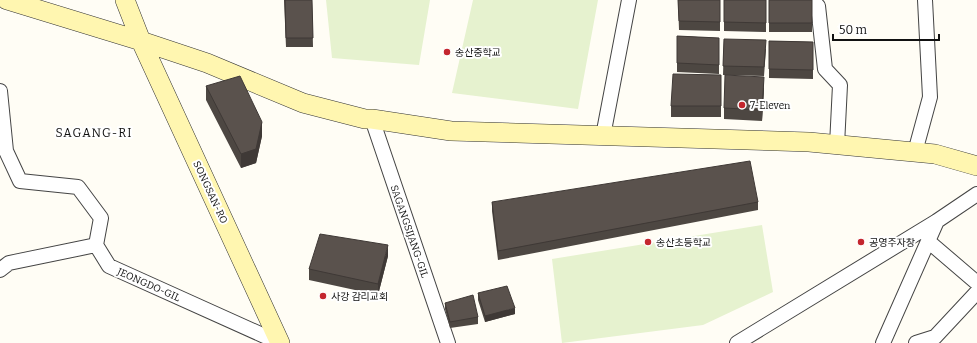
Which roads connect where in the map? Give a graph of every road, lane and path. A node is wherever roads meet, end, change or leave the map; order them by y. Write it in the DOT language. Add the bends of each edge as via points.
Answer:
graph roads {
  1 [pos="7,0"];
  2 [pos="125,0"];
  3 [pos="629,0"];
  4 [pos="811,0"];
  5 [pos="925,0"];
  6 [pos="141,41"];
  7 [pos="0,91"];
  8 [pos="372,119"];
  9 [pos="604,136"];
  10 [pos="837,145"];
  11 [pos="915,152"];
  12 [pos="977,166"];
  13 [pos="977,194"];
  14 [pos="937,221"];
  15 [pos="928,241"];
  16 [pos="96,245"];
  17 [pos="0,270"];
  18 [pos="977,283"];
  19 [pos="977,292"];
  20 [pos="280,343"];
  21 [pos="448,343"];
  22 [pos="737,343"];
  23 [pos="883,343"];
  24 [pos="916,343"];
  1 -- 6 [label="main road"];
  2 -- 6 [label="main road, SONGSAN-RO"];
  3 -- 9 [label="street"];
  4 -- 10 [label="street" via="818,6 825,69 840,85"];
  5 -- 11 [label="street" via="930,97"];
  6 -- 8 [label="main road" via="207,63 303,103"];
  6 -- 20 [label="main road, SONGSAN-RO"];
  7 -- 16 [label="street" via="6,151 20,181 78,187 101,218"];
  8 -- 9 [label="main road" via="451,131"];
  8 -- 21 [label="street, SAGANGSIJANG-GIL"];
  9 -- 10 [label="main road"];
  10 -- 11 [label="main road"];
  11 -- 12 [label="main road" via="935,154"];
  13 -- 14 [label="street"];
  14 -- 15 [label="street"];
  14 -- 22 [label="street"];
  15 -- 18 [label="street"];
  15 -- 23 [label="street"];
  16 -- 17 [label="street" via="8,263"];
  16 -- 20 [label="street, JEONGDO-GIL" via="109,266"];
  19 -- 24 [label="street" via="935,337"];
}
